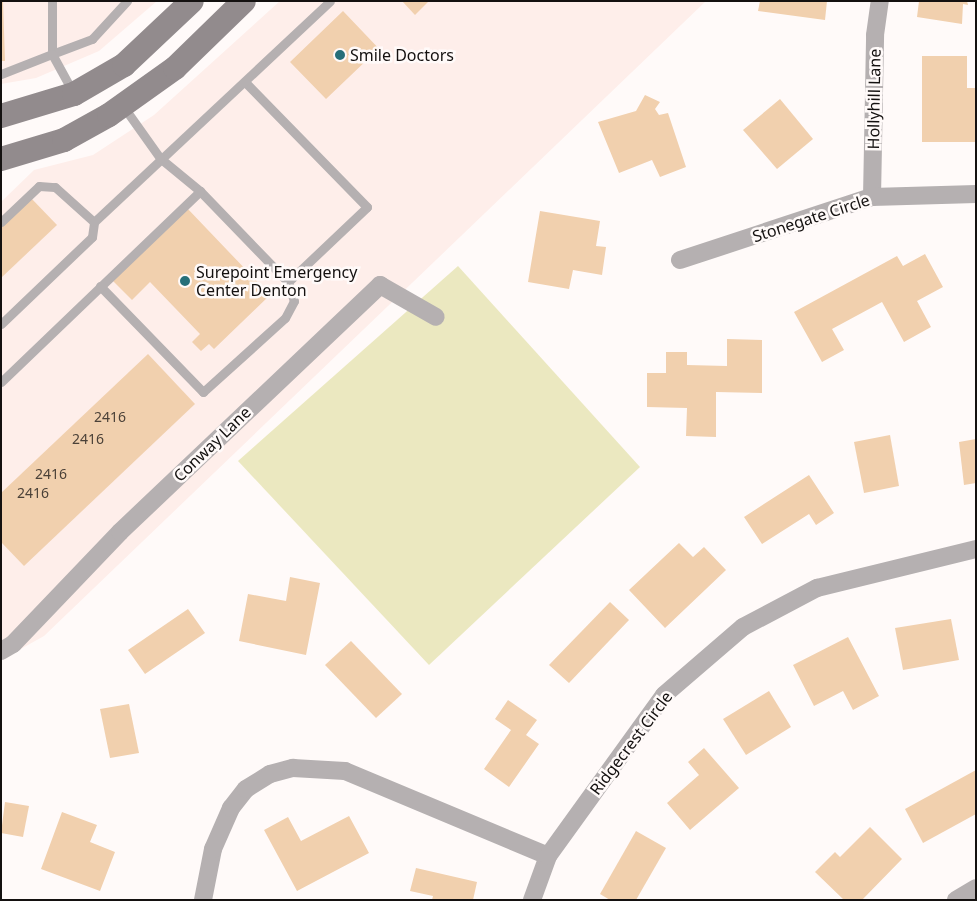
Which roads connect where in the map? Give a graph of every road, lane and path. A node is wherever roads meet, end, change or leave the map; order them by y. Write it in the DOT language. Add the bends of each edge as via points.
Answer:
graph roads {
  1 [pos="52,1"];
  2 [pos="127,1"];
  3 [pos="192,1"];
  4 [pos="244,1"];
  5 [pos="330,1"];
  6 [pos="880,1"];
  7 [pos="52,54"];
  8 [pos="1,74"];
  9 [pos="245,82"];
  10 [pos="74,94"];
  11 [pos="123,106"];
  12 [pos="1,116"];
  13 [pos="160,158"];
  14 [pos="1,159"];
  15 [pos="200,191"];
  16 [pos="976,194"];
  17 [pos="872,197"];
  18 [pos="1,222"];
  19 [pos="94,222"];
  20 [pos="680,260"];
  21 [pos="288,282"];
  22 [pos="100,286"];
  23 [pos="436,317"];
  24 [pos="1,324"];
  25 [pos="1,382"];
  26 [pos="976,549"];
  27 [pos="1,651"];
  28 [pos="548,856"];
  29 [pos="976,888"];
  30 [pos="203,900"];
  31 [pos="532,900"];
  32 [pos="956,900"];
  1 -- 7 [label="lane"];
  2 -- 7 [label="lane" via="92,39"];
  3 -- 10 [label="main road" via="124,65"];
  4 -- 11 [label="main road" via="175,68"];
  5 -- 9 [label="lane"];
  6 -- 17 [label="street, Hollyhill Lane" via="875,35"];
  7 -- 8 [label="lane"];
  7 -- 10 [label="lane"];
  9 -- 13 [label="lane"];
  9 -- 21 [label="lane" via="367,207"];
  10 -- 12 [label="main road"];
  11 -- 13 [label="lane"];
  11 -- 14 [label="main road" via="64,140"];
  13 -- 15 [label="lane"];
  13 -- 19 [label="lane"];
  15 -- 21 [label="lane"];
  15 -- 22 [label="lane"];
  16 -- 17 [label="street, Stonegate Circle"];
  17 -- 20 [label="street, Stonegate Circle"];
  18 -- 19 [label="lane" via="39,186 55,187"];
  19 -- 24 [label="lane" via="92,237"];
  21 -- 22 [label="lane" via="294,301 285,318 203,392"];
  22 -- 25 [label="lane"];
  23 -- 27 [label="street, Conway Lane" via="380,285 120,532 13,644"];
  26 -- 28 [label="street, Ridgecrest Circle" via="817,588 743,627 664,695"];
  28 -- 30 [label="street" via="345,771 294,768 270,774 246,789 231,808 213,850"];
  28 -- 31 [label="street, Ridgecrest Circle"];
  29 -- 32 [label="street"];
}
